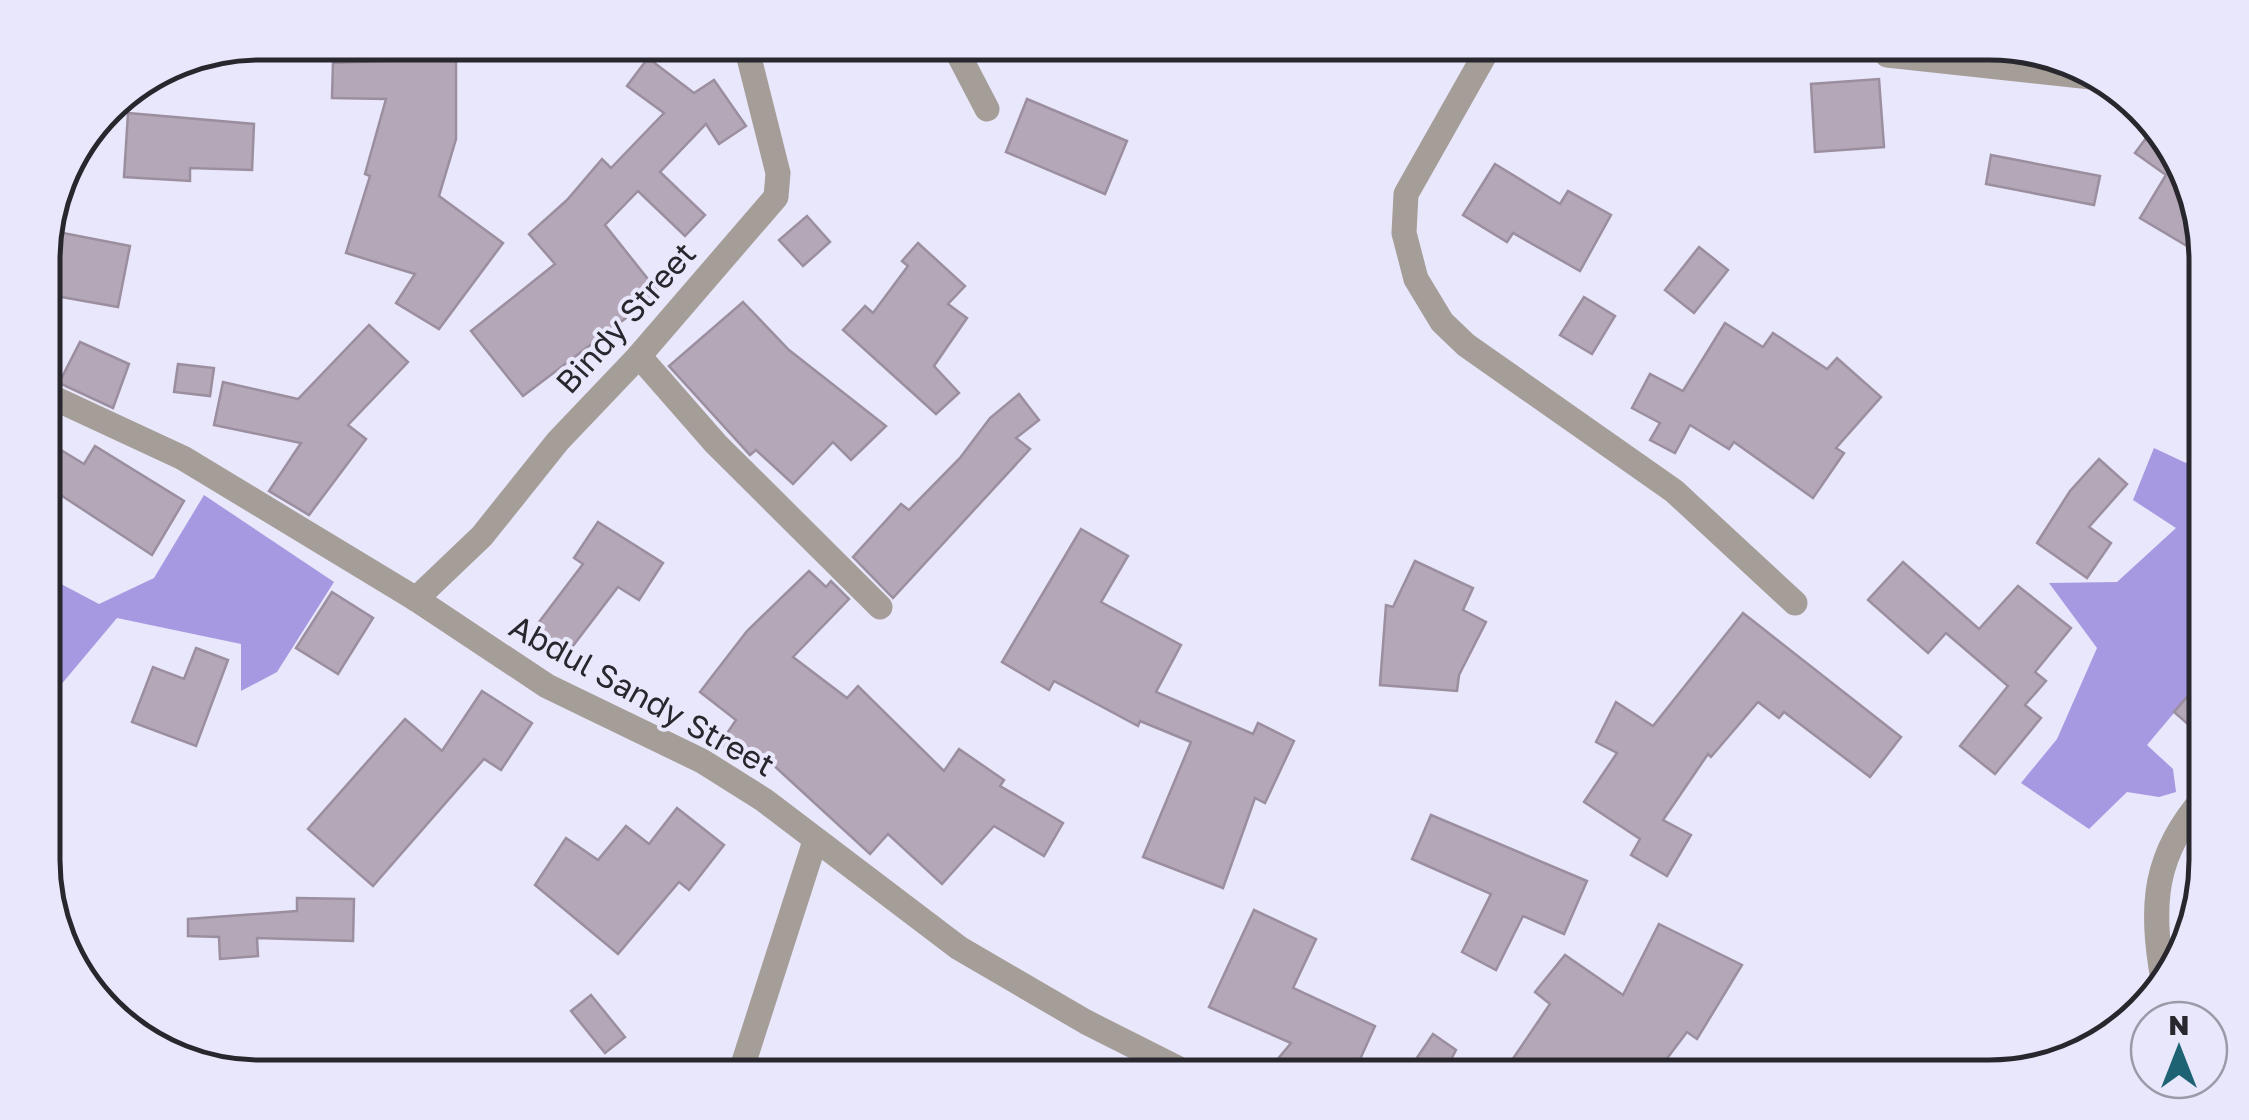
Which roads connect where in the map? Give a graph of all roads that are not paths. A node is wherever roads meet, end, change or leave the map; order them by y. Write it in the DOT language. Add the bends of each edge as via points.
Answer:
graph roads {
  1 [pos="750,60"];
  2 [pos="961,60"];
  3 [pos="1482,60"];
  4 [pos="1933,60"];
  5 [pos="2063,74"];
  6 [pos="987,109"];
  7 [pos="639,356"];
  8 [pos="60,401"];
  9 [pos="416,598"];
  10 [pos="1795,603"];
  11 [pos="880,607"];
  12 [pos="2189,814"];
  13 [pos="815,841"];
  14 [pos="2160,962"];
  15 [pos="745,1060"];
  16 [pos="1162,1060"];
  1 -- 7 [label="street, Bindy Street" via="778,173 776,197"];
  2 -- 6 [label="street"];
  3 -- 10 [label="street" via="1406,194 1404,234 1416,280 1442,322 1466,344 1674,491"];
  4 -- 5 [label="street"];
  7 -- 9 [label="street, Bindy Street" via="558,441 482,536"];
  7 -- 11 [label="street" via="716,444"];
  8 -- 9 [label="street, Abdul Sandy Street" via="183,458"];
  9 -- 13 [label="street, Abdul Sandy Street" via="547,686 702,761"];
  12 -- 14 [label="street" via="2156,889"];
  13 -- 15 [label="street"];
  13 -- 16 [label="street, Abdul Sandy Street" via="1016,984"];
}
